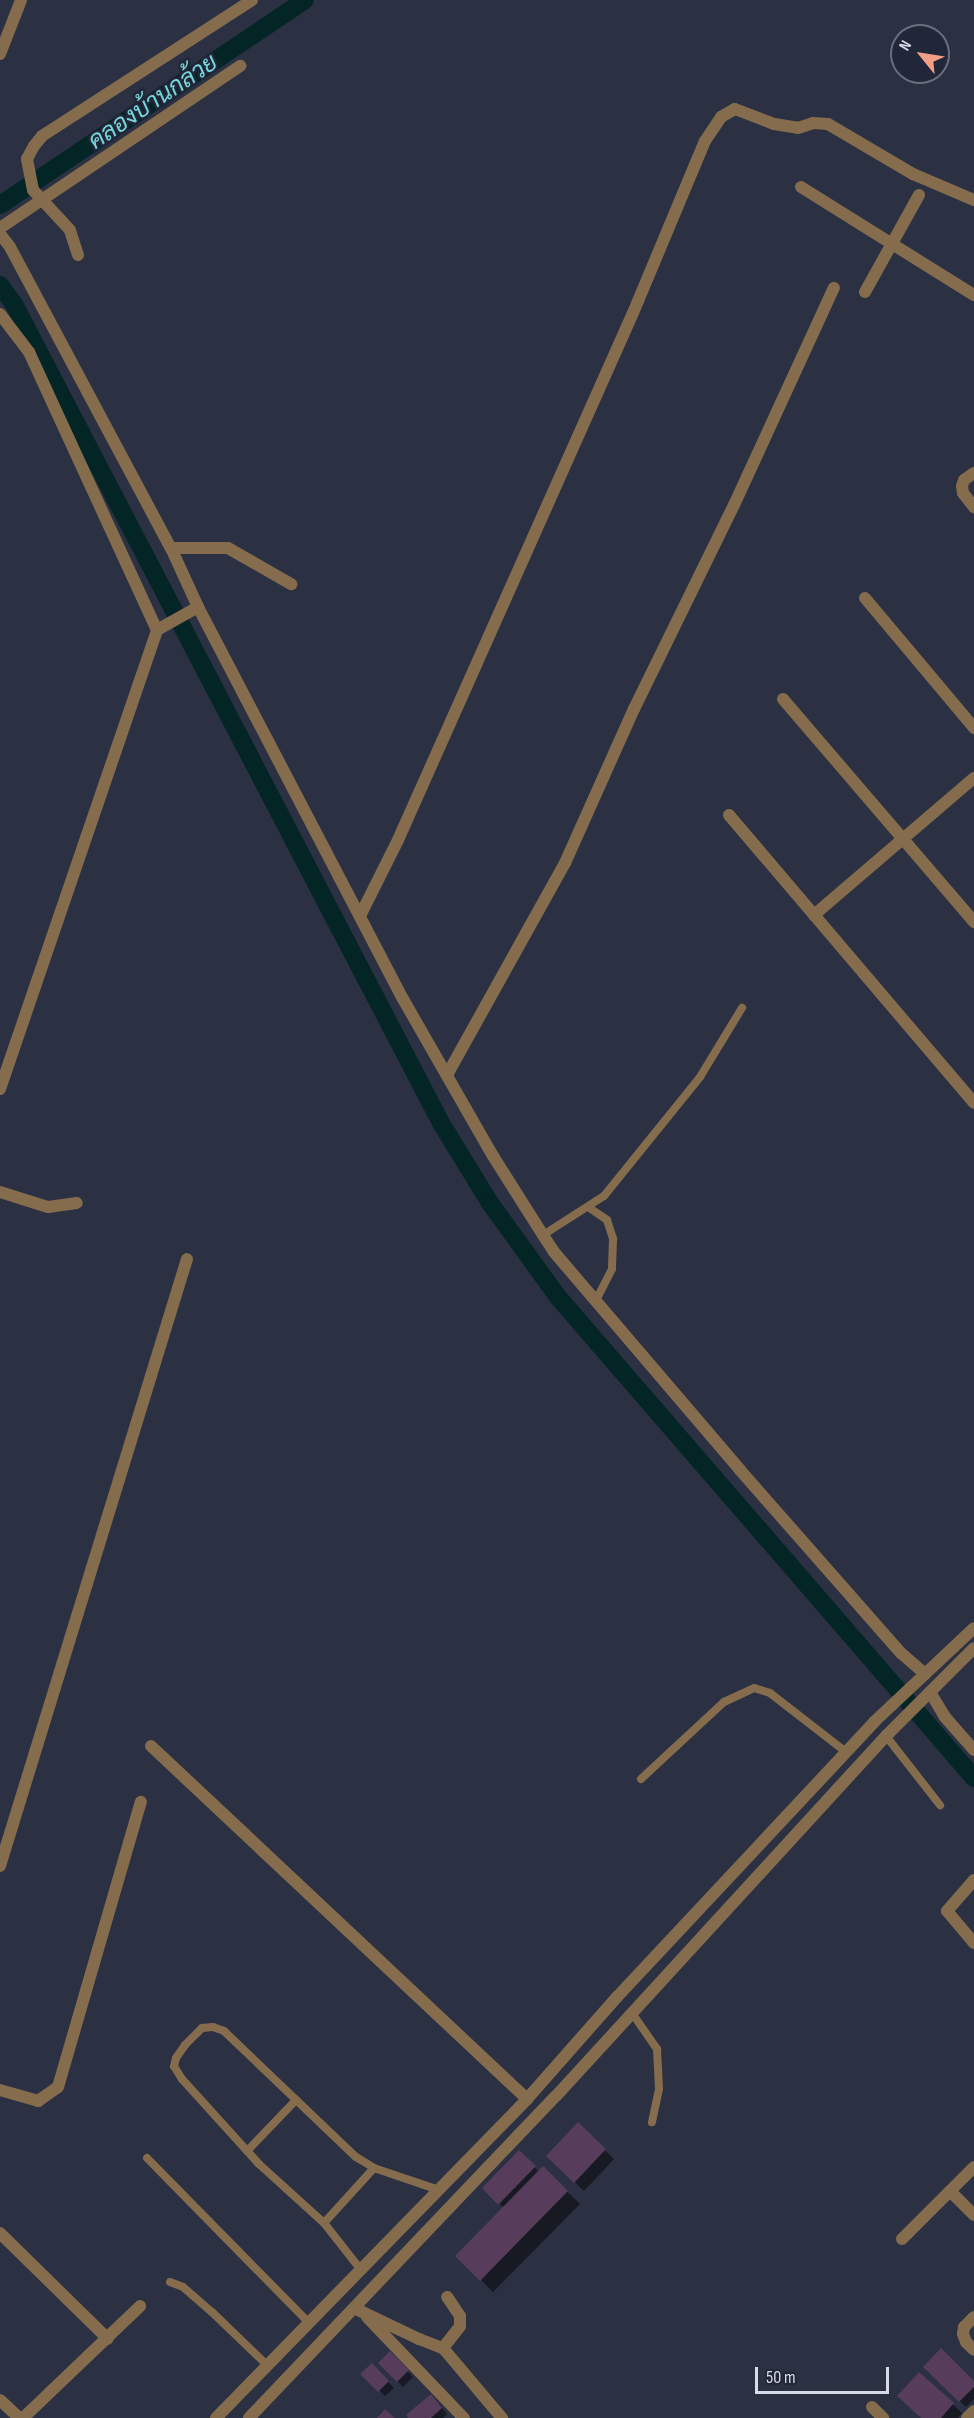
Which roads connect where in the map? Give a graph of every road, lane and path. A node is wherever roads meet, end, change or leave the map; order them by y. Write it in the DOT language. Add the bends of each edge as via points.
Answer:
graph roads {
  1 [pos="21,0"];
  2 [pos="252,0"];
  3 [pos="1,51"];
  4 [pos="240,66"];
  5 [pos="801,187"];
  6 [pos="919,195"];
  7 [pos="974,200"];
  8 [pos="43,201"];
  9 [pos="0,228"];
  10 [pos="0,234"];
  11 [pos="892,244"];
  12 [pos="78,255"];
  13 [pos="834,288"];
  14 [pos="865,292"];
  15 [pos="974,295"];
  16 [pos="0,314"];
  17 [pos="974,472"];
  18 [pos="974,507"];
  19 [pos="171,548"];
  20 [pos="291,584"];
  21 [pos="865,598"];
  22 [pos="194,609"];
  23 [pos="162,627"];
  24 [pos="783,699"];
  25 [pos="974,728"];
  26 [pos="974,778"];
  27 [pos="729,815"];
  28 [pos="903,839"];
  29 [pos="814,915"];
  30 [pos="360,916"];
  31 [pos="974,922"];
  32 [pos="742,1008"];
  33 [pos="447,1075"];
  34 [pos="0,1089"];
  35 [pos="974,1103"];
  36 [pos="0,1192"];
  37 [pos="77,1203"];
  38 [pos="588,1207"];
  39 [pos="543,1235"];
  40 [pos="187,1259"];
  41 [pos="596,1300"];
  42 [pos="974,1628"];
  43 [pos="974,1648"];
  44 [pos="925,1674"];
  45 [pos="928,1694"];
  46 [pos="886,1736"];
  47 [pos="151,1746"];
  48 [pos="974,1750"];
  49 [pos="846,1752"];
  50 [pos="641,1779"];
  51 [pos="141,1802"];
  52 [pos="940,1805"];
  53 [pos="0,1866"];
  54 [pos="974,1880"];
  55 [pos="974,1943"];
  56 [pos="632,2013"];
  57 [pos="0,2090"];
  58 [pos="527,2099"];
  59 [pos="296,2100"];
  60 [pos="652,2122"];
  61 [pos="247,2151"];
  62 [pos="147,2158"];
  63 [pos="974,2167"];
  64 [pos="374,2168"];
  65 [pos="439,2190"];
  66 [pos="951,2191"];
  67 [pos="974,2215"];
  68 [pos="324,2223"];
  69 [pos="0,2233"];
  70 [pos="902,2239"];
  71 [pos="361,2270"];
  72 [pos="170,2282"];
  73 [pos="447,2297"];
  74 [pos="140,2306"];
  75 [pos="360,2312"];
  76 [pos="974,2317"];
  77 [pos="308,2322"];
  78 [pos="108,2339"];
  79 [pos="443,2348"];
  80 [pos="974,2350"];
  81 [pos="268,2366"];
  82 [pos="0,2400"];
  83 [pos="872,2407"];
  84 [pos="974,2411"];
  85 [pos="255,2416"];
  86 [pos="21,2418"];
  87 [pos="216,2418"];
  88 [pos="464,2418"];
  89 [pos="502,2418"];
  90 [pos="884,2418"];
  91 [pos="967,2418"];
  1 -- 3 [label="street"];
  2 -- 8 [label="street" via="42,136 27,159 33,190"];
  4 -- 8 [label="street"];
  5 -- 11 [label="street"];
  6 -- 11 [label="street"];
  7 -- 30 [label="street" via="913,174 828,124 798,128 774,124 735,109 721,117 705,141 398,840"];
  8 -- 9 [label="street"];
  8 -- 12 [label="street" via="70,231"];
  10 -- 19 [label="street"];
  11 -- 14 [label="street"];
  11 -- 15 [label="street"];
  13 -- 33 [label="street" via="565,863"];
  16 -- 23 [label="street" via="28,352"];
  17 -- 18 [label="street" via="962,486"];
  19 -- 20 [label="street" via="228,548"];
  19 -- 22 [label="street"];
  21 -- 25 [label="street"];
  22 -- 23 [label="street"];
  22 -- 30 [label="street"];
  23 -- 34 [label="street"];
  24 -- 28 [label="street"];
  26 -- 28 [label="street"];
  27 -- 29 [label="street"];
  28 -- 29 [label="street"];
  28 -- 31 [label="street"];
  29 -- 35 [label="street"];
  30 -- 33 [label="street"];
  32 -- 38 [label="lane" via="700,1077 604,1196"];
  33 -- 39 [label="street"];
  36 -- 37 [label="street" via="48,1207"];
  38 -- 39 [label="lane"];
  38 -- 41 [label="lane" via="607,1220 613,1239 612,1269"];
  39 -- 41 [label="street"];
  40 -- 53 [label="street"];
  41 -- 44 [label="street" via="885,1636"];
  42 -- 44 [label="street"];
  43 -- 45 [label="street"];
  44 -- 45 [label="street"];
  44 -- 49 [label="street"];
  45 -- 46 [label="street"];
  45 -- 48 [label="street"];
  46 -- 52 [label="lane"];
  46 -- 56 [label="street"];
  47 -- 58 [label="street"];
  49 -- 50 [label="lane" via="770,1693 754,1688 724,1702"];
  49 -- 58 [label="street"];
  51 -- 57 [label="street" via="58,2088 38,2101"];
  54 -- 55 [label="street" via="947,1911"];
  56 -- 60 [label="lane" via="657,2049 659,2089"];
  56 -- 75 [label="street"];
  58 -- 65 [label="street"];
  59 -- 61 [label="lane"];
  59 -- 61 [label="lane" via="224,2031 202,2028 185,2045 174,2066"];
  59 -- 64 [label="lane" via="356,2157"];
  61 -- 68 [label="lane"];
  62 -- 77 [label="lane"];
  63 -- 66 [label="street"];
  64 -- 65 [label="lane"];
  64 -- 68 [label="lane"];
  65 -- 71 [label="street"];
  66 -- 67 [label="street"];
  66 -- 70 [label="street"];
  68 -- 71 [label="lane"];
  69 -- 78 [label="street"];
  71 -- 77 [label="street"];
  72 -- 81 [label="lane" via="183,2287"];
  73 -- 79 [label="street" via="460,2316 460,2326"];
  74 -- 78 [label="street"];
  75 -- 79 [label="street"];
  75 -- 85 [label="street"];
  75 -- 88 [label="street"];
  76 -- 80 [label="street" via="963,2334"];
  77 -- 81 [label="street"];
  78 -- 86 [label="street"];
  79 -- 89 [label="street"];
  81 -- 87 [label="street"];
  82 -- 86 [label="street"];
  83 -- 90 [label="street"];
  84 -- 91 [label="street"];
}
